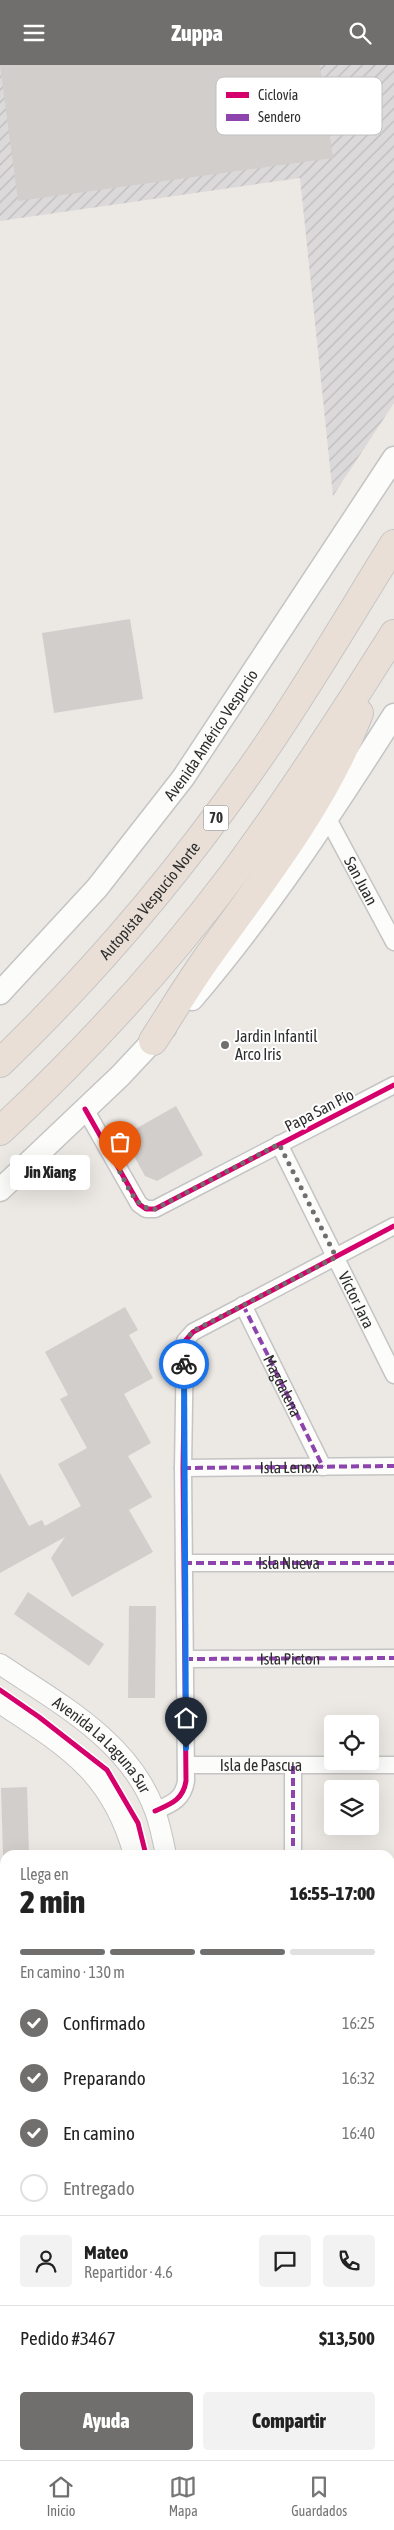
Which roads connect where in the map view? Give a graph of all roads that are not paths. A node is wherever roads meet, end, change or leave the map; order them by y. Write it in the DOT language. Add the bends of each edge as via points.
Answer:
graph roads {
  1 [pos="394,457"];
  2 [pos="394,545"];
  3 [pos="394,634"];
  4 [pos="376,662"];
  5 [pos="394,715"];
  6 [pos="328,819"];
  7 [pos="394,942"];
  8 [pos="0,993"];
  9 [pos="153,1041"];
  10 [pos="0,1063"];
  11 [pos="394,1085"];
  12 [pos="85,1109"];
  13 [pos="0,1131"];
  14 [pos="279,1144"];
  15 [pos="0,1190"];
  16 [pos="394,1226"];
  17 [pos="336,1257"];
  18 [pos="243,1305"];
  19 [pos="394,1375"];
  20 [pos="394,1466"];
  21 [pos="184,1467"];
  22 [pos="323,1467"];
  23 [pos="184,1563"];
  24 [pos="394,1563"];
  25 [pos="394,1658"];
  26 [pos="185,1659"];
  27 [pos="0,1664"];
  28 [pos="0,1703"];
  29 [pos="186,1765"];
  30 [pos="394,1765"];
  31 [pos="292,1766"];
  32 [pos="155,1811"];
  33 [pos="132,1850"];
  34 [pos="165,1850"];
  35 [pos="293,1850"];
  1 -- 8 [label="main road, Avenida Américo Vespucio" via="183,778 97,888"];
  2 -- 10 [label="highway, Autopista Vespucio Norte / 70" via="270,741 193,849 109,951"];
  3 -- 4 [label="highway"];
  4 -- 9 [label="highway" via="354,727 323,788"];
  4 -- 13 [label="highway" via="280,809 196,921 142,987"];
  5 -- 6 [label="main road"];
  6 -- 7 [label="street, San Juan"];
  6 -- 9 [label="main road" via="252,926"];
  9 -- 12 [label="main road"];
  11 -- 14 [label="street, Papa San Pío"];
  12 -- 14 [label="street, Papa San Pío" via="139,1204 146,1209 159,1208"];
  12 -- 15 [label="main road"];
  14 -- 17 [label="street, Víctor Jara"];
  16 -- 17 [label="street"];
  17 -- 18 [label="street"];
  17 -- 19 [label="street, Víctor Jara"];
  18 -- 21 [label="street" via="186,1337"];
  18 -- 22 [label="street, Magdalena"];
  20 -- 22 [label="street, Isla Lenox"];
  21 -- 22 [label="street, Isla Lenox"];
  21 -- 23 [label="street"];
  23 -- 24 [label="street, Isla Nueva"];
  23 -- 26 [label="street"];
  25 -- 26 [label="street, Isla Picton"];
  26 -- 29 [label="street"];
  27 -- 32 [label="street, Avenida La Laguna Sur" via="100,1735 134,1772"];
  28 -- 33 [label="street, Avenida La Laguna Sur" via="67,1748 96,1775 116,1804"];
  29 -- 31 [label="street, Isla de Pascua"];
  29 -- 32 [label="street" via="182,1795"];
  30 -- 31 [label="street, Isla de Pascua"];
  31 -- 35 [label="street"];
  32 -- 34 [label="street, Avenida La Laguna Sur"];
}
